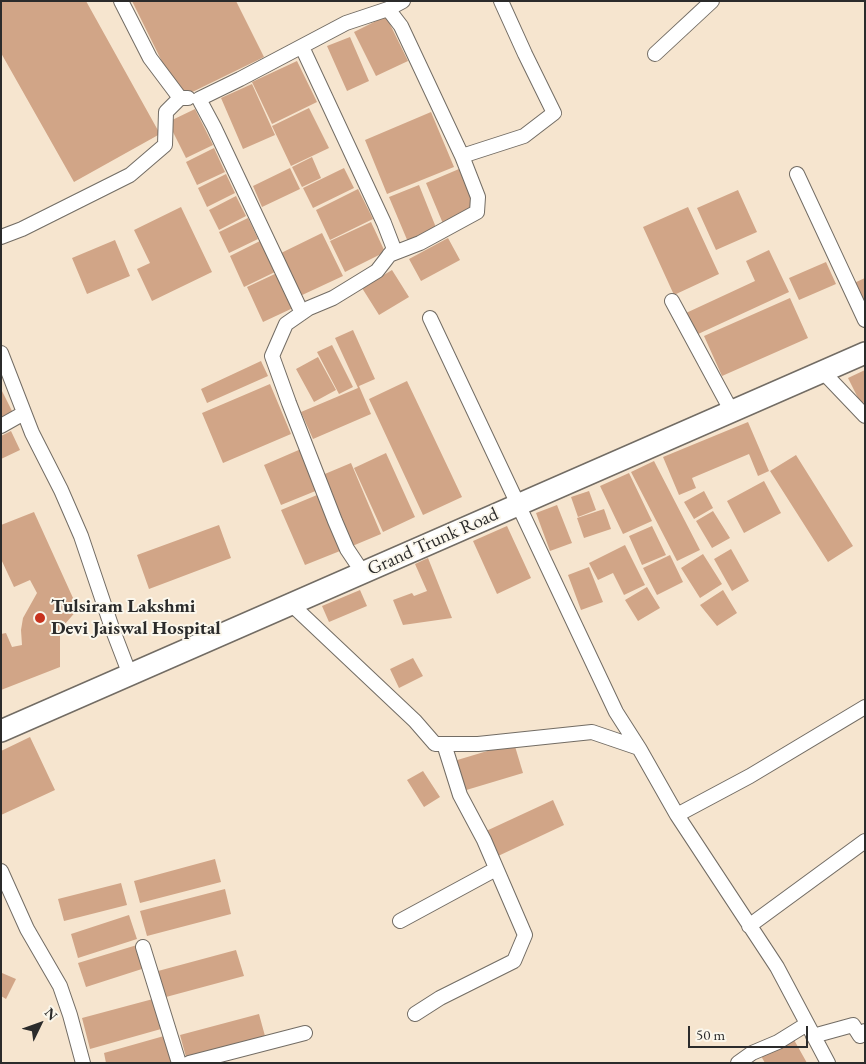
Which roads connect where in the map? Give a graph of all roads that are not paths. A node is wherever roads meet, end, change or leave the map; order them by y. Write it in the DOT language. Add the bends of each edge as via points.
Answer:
graph roads {
  1 [pos="121,1"];
  2 [pos="403,1"];
  3 [pos="501,1"];
  4 [pos="712,1"];
  5 [pos="388,9"];
  6 [pos="302,47"];
  7 [pos="655,54"];
  8 [pos="180,98"];
  9 [pos="198,99"];
  10 [pos="462,156"];
  11 [pos="797,174"];
  12 [pos="1,237"];
  13 [pos="389,255"];
  14 [pos="672,301"];
  15 [pos="302,313"];
  16 [pos="430,318"];
  17 [pos="865,320"];
  18 [pos="1,353"];
  19 [pos="865,353"];
  20 [pos="823,372"];
  21 [pos="732,412"];
  22 [pos="24,413"];
  23 [pos="865,416"];
  24 [pos="1,426"];
  25 [pos="519,505"];
  26 [pos="362,573"];
  27 [pos="291,604"];
  28 [pos="130,675"];
  29 [pos="865,707"];
  30 [pos="1,731"];
  31 [pos="444,744"];
  32 [pos="639,748"];
  33 [pos="677,815"];
  34 [pos="865,841"];
  35 [pos="496,869"];
  36 [pos="1,870"];
  37 [pos="400,921"];
  38 [pos="749,926"];
  39 [pos="143,947"];
  40 [pos="415,1014"];
  41 [pos="810,1030"];
  42 [pos="865,1031"];
  43 [pos="305,1033"];
  44 [pos="83,1063"];
  45 [pos="179,1063"];
  46 [pos="189,1063"];
  47 [pos="738,1063"];
  48 [pos="828,1063"];
  1 -- 8 [label="street" via="150,58"];
  2 -- 5 [label="street"];
  3 -- 10 [label="street" via="554,113 524,136"];
  4 -- 7 [label="street"];
  5 -- 6 [label="street" via="346,23"];
  5 -- 10 [label="street" via="401,26"];
  6 -- 9 [label="street"];
  6 -- 13 [label="street" via="384,223 394,249"];
  8 -- 9 [label="street"];
  8 -- 12 [label="street" via="166,112 165,145 130,175"];
  9 -- 15 [label="street"];
  10 -- 13 [label="street" via="478,197 477,212 420,243"];
  11 -- 17 [label="street"];
  13 -- 15 [label="street" via="378,271"];
  14 -- 21 [label="street"];
  15 -- 26 [label="street" via="286,324 272,356 334,521"];
  16 -- 25 [label="street"];
  18 -- 22 [label="street"];
  19 -- 20 [label="main road, Grand Trunk Road"];
  20 -- 21 [label="main road, Grand Trunk Road"];
  20 -- 23 [label="street"];
  21 -- 25 [label="main road, Grand Trunk Road"];
  22 -- 24 [label="street"];
  22 -- 28 [label="street" via="82,536"];
  25 -- 26 [label="main road, Grand Trunk Road"];
  25 -- 32 [label="street" via="616,712"];
  26 -- 27 [label="main road, Grand Trunk Road"];
  27 -- 28 [label="main road, Grand Trunk Road"];
  27 -- 31 [label="street" via="415,721 435,744"];
  28 -- 30 [label="main road, Grand Trunk Road"];
  29 -- 33 [label="street" via="750,776"];
  31 -- 32 [label="street" via="478,744 592,732"];
  31 -- 35 [label="street" via="460,795"];
  32 -- 33 [label="street"];
  33 -- 38 [label="street"];
  34 -- 38 [label="street"];
  35 -- 37 [label="street"];
  35 -- 40 [label="street" via="525,935 514,961"];
  36 -- 44 [label="street" via="27,929 60,986"];
  38 -- 41 [label="street" via="777,967"];
  39 -- 45 [label="street"];
  41 -- 42 [label="street" via="853,1025 860,1036"];
  41 -- 47 [label="street"];
  41 -- 48 [label="street"];
  43 -- 46 [label="street"];
}
